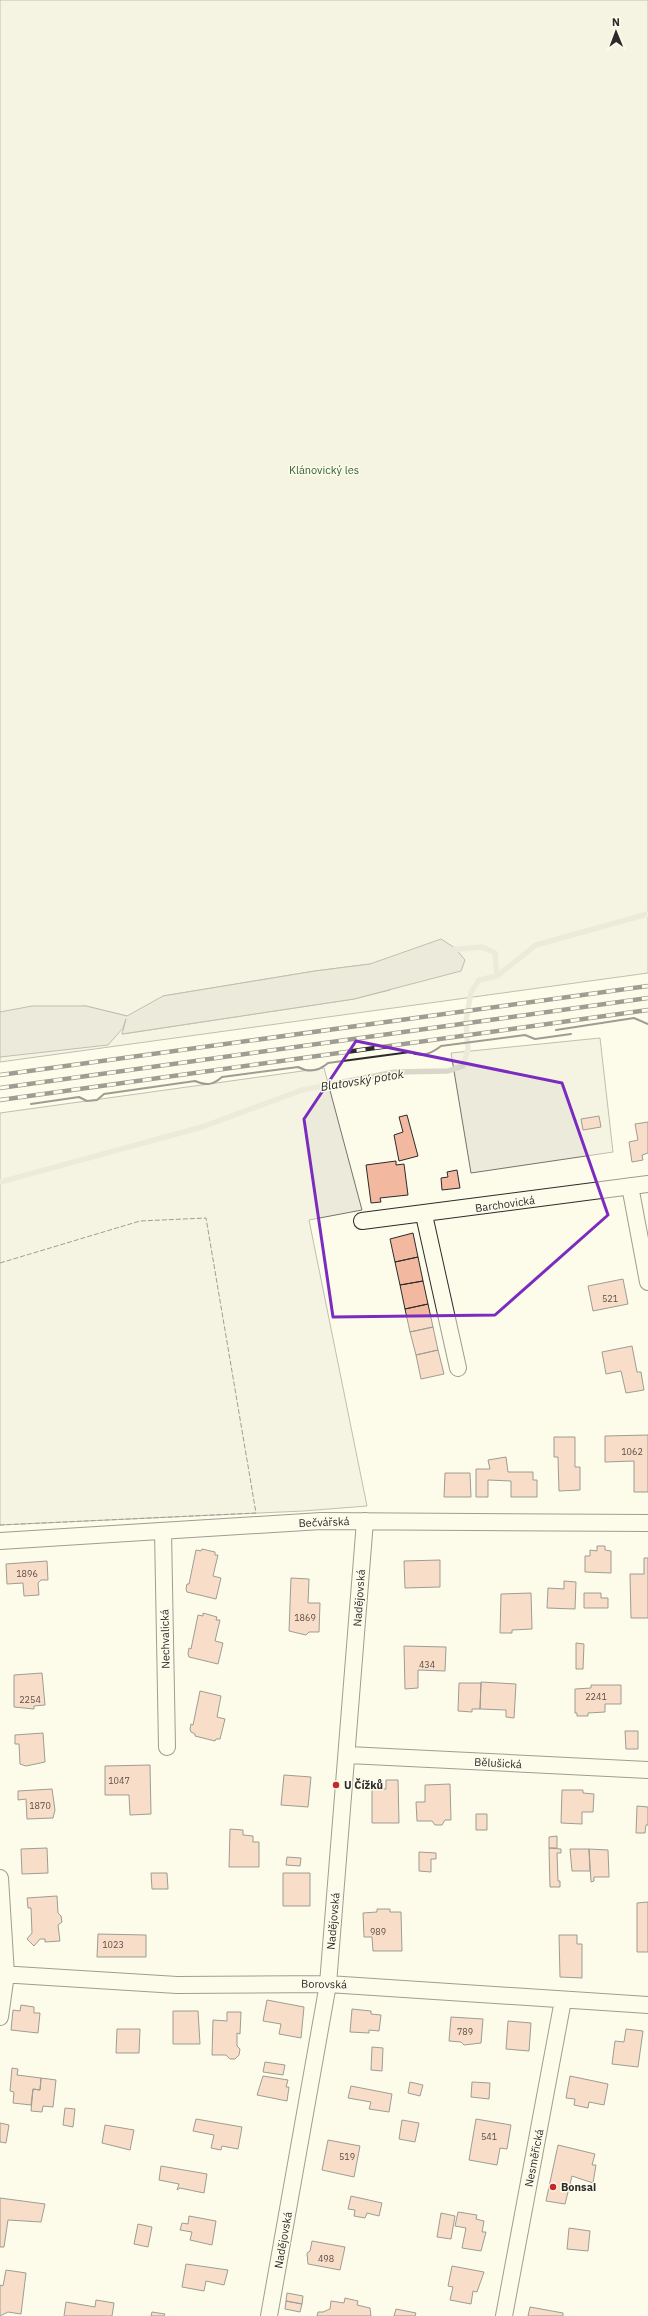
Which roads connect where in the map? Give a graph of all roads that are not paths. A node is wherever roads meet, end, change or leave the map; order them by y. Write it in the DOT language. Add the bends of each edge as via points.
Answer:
graph roads {
  1 [pos="648,1184"];
  2 [pos="630,1186"];
  3 [pos="424,1215"];
  4 [pos="362,1221"];
  5 [pos="648,1282"];
  6 [pos="458,1368"];
  7 [pos="365,1521"];
  8 [pos="648,1523"];
  9 [pos="163,1531"];
  10 [pos="0,1541"];
  11 [pos="167,1747"];
  12 [pos="348,1755"];
  13 [pos="648,1770"];
  14 [pos="0,1878"];
  15 [pos="3,1974"];
  16 [pos="328,1984"];
  17 [pos="563,2000"];
  18 [pos="648,2005"];
  19 [pos="0,2017"];
  20 [pos="269,2316"];
  21 [pos="504,2316"];
  1 -- 2 [label="street, Barchovická"];
  2 -- 3 [label="street, Barchovická"];
  2 -- 5 [label="street"];
  3 -- 4 [label="street, Barchovická"];
  3 -- 6 [label="street"];
  7 -- 8 [label="street, Bečvářská"];
  7 -- 9 [label="street, Bečvářská" via="321,1521"];
  7 -- 12 [label="street, Nadějovská"];
  9 -- 10 [label="street, Bečvářská"];
  9 -- 11 [label="street, Nechvalická"];
  12 -- 13 [label="street, Bělušická"];
  12 -- 16 [label="street, Nadějovská"];
  14 -- 15 [label="street"];
  15 -- 16 [label="street, Borovská" via="177,1985"];
  15 -- 19 [label="street"];
  16 -- 17 [label="street, Borovská"];
  16 -- 20 [label="street, Nadějovská"];
  17 -- 18 [label="street, Borovská"];
  17 -- 21 [label="street, Nesměřická"];
}
